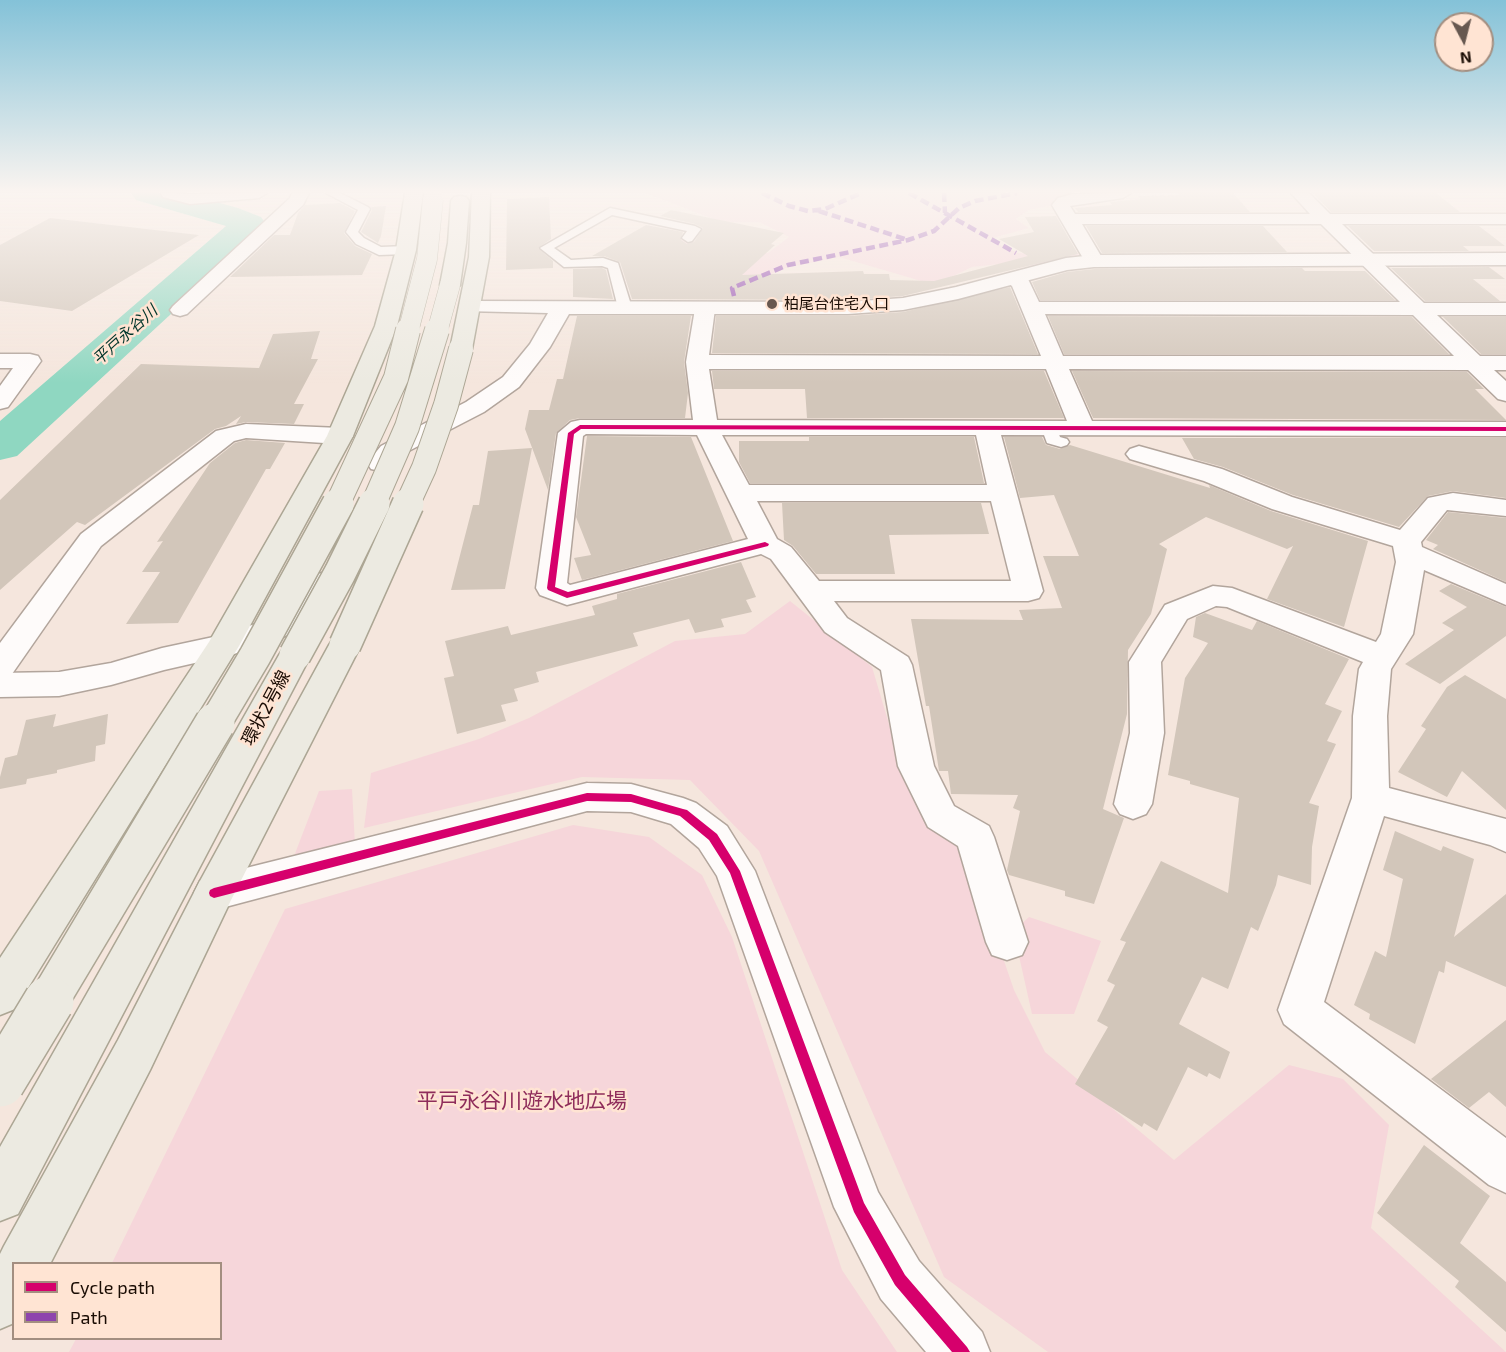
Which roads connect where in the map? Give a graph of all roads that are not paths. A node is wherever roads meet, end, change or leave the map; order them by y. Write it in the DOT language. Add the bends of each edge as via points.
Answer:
graph roads {
  1 [pos="238,256"];
  2 [pos="404,256"];
  3 [pos="427,256"];
  4 [pos="454,256"];
  5 [pos="479,256"];
  6 [pos="557,256"];
  7 [pos="1091,256"];
  8 [pos="1362,256"];
  9 [pos="1365,259"];
  10 [pos="1506,259"];
  11 [pos="1094,261"];
  12 [pos="1013,279"];
  13 [pos="471,307"];
  14 [pos="562,308"];
  15 [pos="625,308"];
  16 [pos="1032,308"];
  17 [pos="705,309"];
  18 [pos="1417,309"];
  19 [pos="1506,309"];
  20 [pos="180,310"];
  21 [pos="0,361"];
  22 [pos="697,362"];
  23 [pos="1055,362"];
  24 [pos="1473,363"];
  25 [pos="1506,363"];
  26 [pos="1506,394"];
  27 [pos="0,402"];
  28 [pos="706,427"];
  29 [pos="986,427"];
  30 [pos="1082,427"];
  31 [pos="1506,429"];
  32 [pos="340,436"];
  33 [pos="1139,454"];
  34 [pos="738,493"];
  35 [pos="1004,493"];
  36 [pos="1506,508"];
  37 [pos="765,544"];
  38 [pos="1407,546"];
  39 [pos="812,591"];
  40 [pos="1506,595"];
  41 [pos="223,646"];
  42 [pos="1382,657"];
  43 [pos="0,666"];
  44 [pos="0,685"];
  45 [pos="1371,798"];
  46 [pos="1132,804"];
  47 [pos="1506,837"];
  48 [pos="214,893"];
  49 [pos="1007,942"];
  50 [pos="0,995"];
  51 [pos="0,1082"];
  52 [pos="1506,1168"];
  53 [pos="0,1196"];
  54 [pos="23,1262"];
  55 [pos="12,1281"];
  56 [pos="0,1302"];
  57 [pos="962,1352"];
  1 -- 20 [label="street"];
  2 -- 32 [label="main road" via="386,326"];
  3 -- 51 [label="main road, 環状2号線, bridge" via="396,378 325,529 255,656"];
  4 -- 53 [label="main road, 環状2号線, bridge" via="434,346 379,494 340,573"];
  5 -- 13 [label="main road"];
  6 -- 15 [label="lane" via="568,264 603,262 614,266"];
  7 -- 11 [label="street"];
  8 -- 9 [label="street"];
  9 -- 10 [label="street"];
  9 -- 11 [label="street"];
  9 -- 18 [label="street"];
  11 -- 12 [label="street" via="1066,264"];
  12 -- 16 [label="street" via="1021,283"];
  12 -- 17 [label="street" via="903,304"];
  13 -- 14 [label="street"];
  13 -- 48 [label="main road, bridge" via="446,405 424,468 345,645"];
  14 -- 15 [label="street"];
  14 -- 41 [label="street" via="511,382 475,407 390,451 377,465 310,608 294,622"];
  15 -- 17 [label="street"];
  16 -- 18 [label="street"];
  16 -- 23 [label="street"];
  17 -- 22 [label="street"];
  18 -- 19 [label="street"];
  18 -- 24 [label="street"];
  21 -- 27 [label="street" via="30,361"];
  22 -- 23 [label="street"];
  22 -- 28 [label="street"];
  23 -- 24 [label="street"];
  23 -- 30 [label="street"];
  24 -- 25 [label="street"];
  24 -- 26 [label="street"];
  28 -- 29 [label="street"];
  28 -- 34 [label="street"];
  28 -- 37 [label="street" via="580,427 571,433 551,588 567,595"];
  29 -- 30 [label="street" via="1055,434"];
  29 -- 35 [label="street"];
  30 -- 31 [label="street"];
  32 -- 41 [label="main road"];
  32 -- 43 [label="street" via="246,430 225,436 91,540"];
  33 -- 38 [label="street" via="1213,475"];
  34 -- 35 [label="street"];
  34 -- 37 [label="street"];
  35 -- 39 [label="street" via="1028,591"];
  36 -- 38 [label="street" via="1453,501 1438,504"];
  37 -- 39 [label="street" via="780,553"];
  38 -- 40 [label="street"];
  38 -- 42 [label="street" via="1411,562 1397,634"];
  39 -- 49 [label="street" via="836,626 896,665 916,766 941,816 975,837"];
  41 -- 44 [label="street" via="59,684"];
  41 -- 50 [label="main road"];
  42 -- 45 [label="street" via="1375,669 1370,716"];
  42 -- 46 [label="street" via="1232,598 1213,596 1176,612 1145,662 1147,733"];
  45 -- 47 [label="street"];
  45 -- 52 [label="street" via="1300,1010"];
  48 -- 54 [label="main road" via="134,1055"];
  48 -- 57 [label="street" via="587,797 631,798 683,813 713,837 735,871 859,1207 900,1280"];
  55 -- 56 [label="main road"];
}
